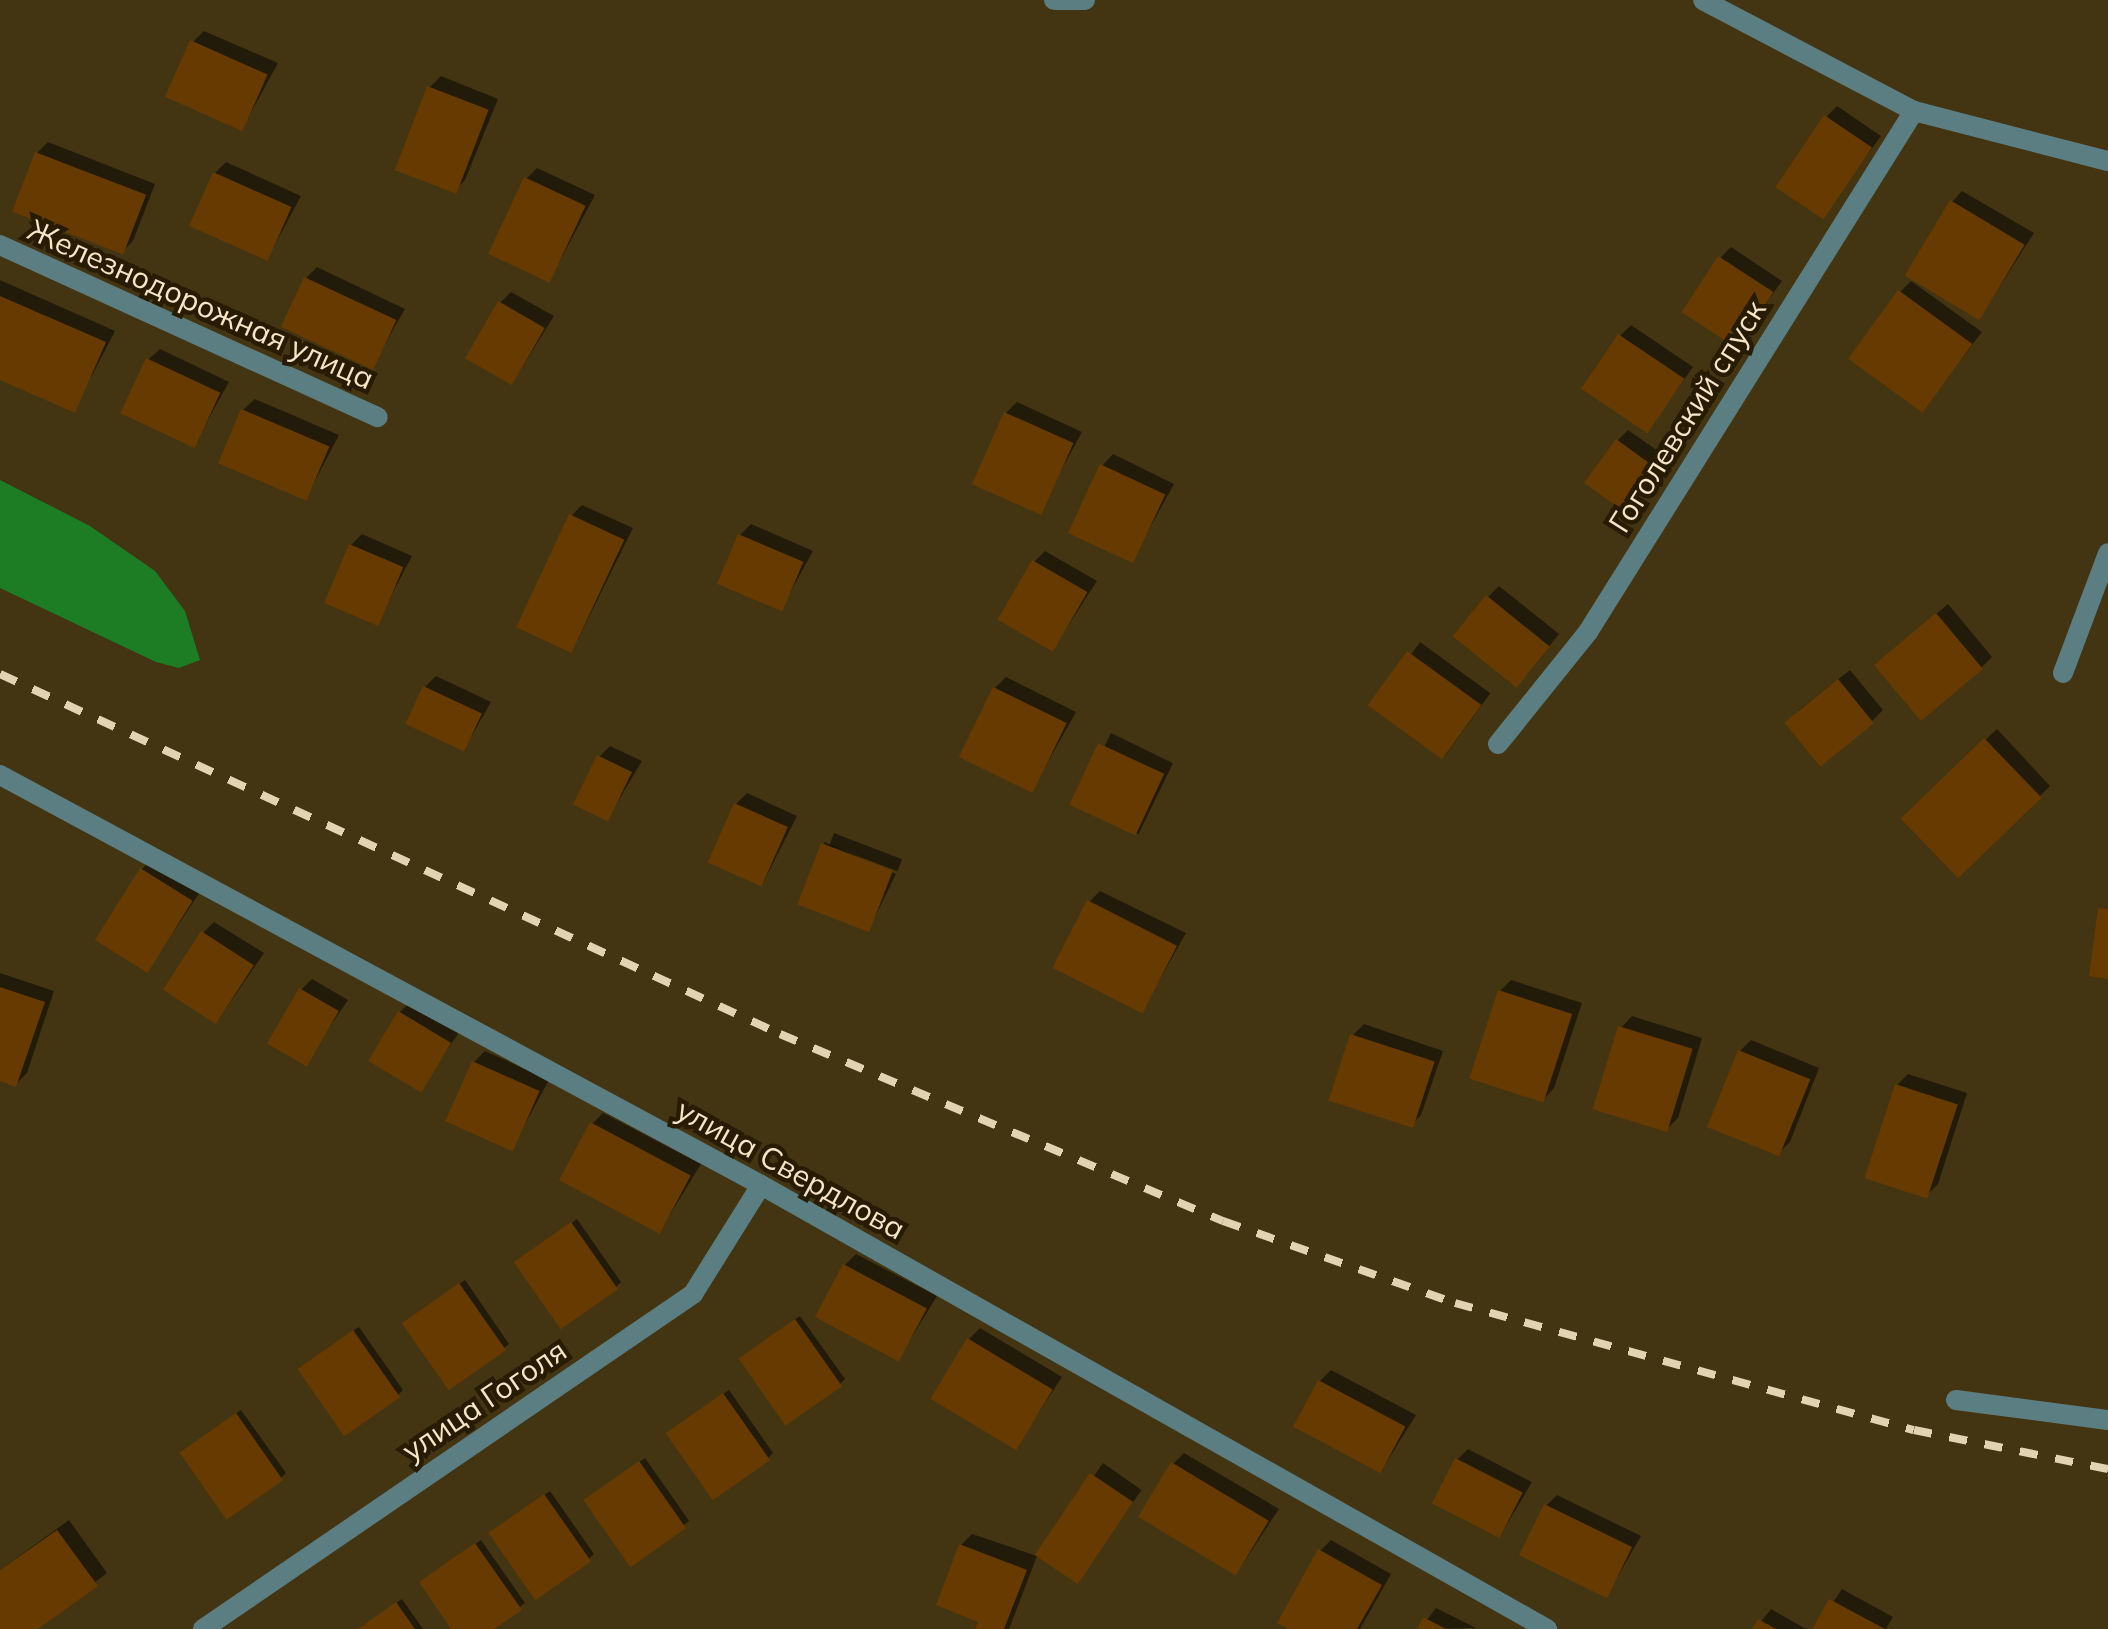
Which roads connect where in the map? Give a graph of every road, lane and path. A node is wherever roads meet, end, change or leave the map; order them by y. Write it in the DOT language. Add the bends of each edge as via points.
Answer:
graph roads {
  1 [pos="1054,0"];
  2 [pos="1085,0"];
  3 [pos="1703,0"];
  4 [pos="1914,111"];
  5 [pos="2108,161"];
  6 [pos="0,245"];
  7 [pos="378,417"];
  8 [pos="2108,554"];
  9 [pos="2063,673"];
  10 [pos="1498,744"];
  11 [pos="0,775"];
  12 [pos="761,1186"];
  13 [pos="1956,1400"];
  14 [pos="2108,1420"];
  15 [pos="203,1629"];
  16 [pos="1547,1629"];
  1 -- 2 [label="street"];
  3 -- 4 [label="street"];
  4 -- 5 [label="street"];
  4 -- 10 [label="street, Гоголевский спуск" via="1588,632"];
  6 -- 7 [label="street, Железнодорожная улица"];
  8 -- 9 [label="street"];
  11 -- 12 [label="street, улица Свердлова"];
  12 -- 15 [label="street, улица Гоголя" via="692,1294"];
  12 -- 16 [label="street, улица Свердлова"];
  13 -- 14 [label="street"];
}
